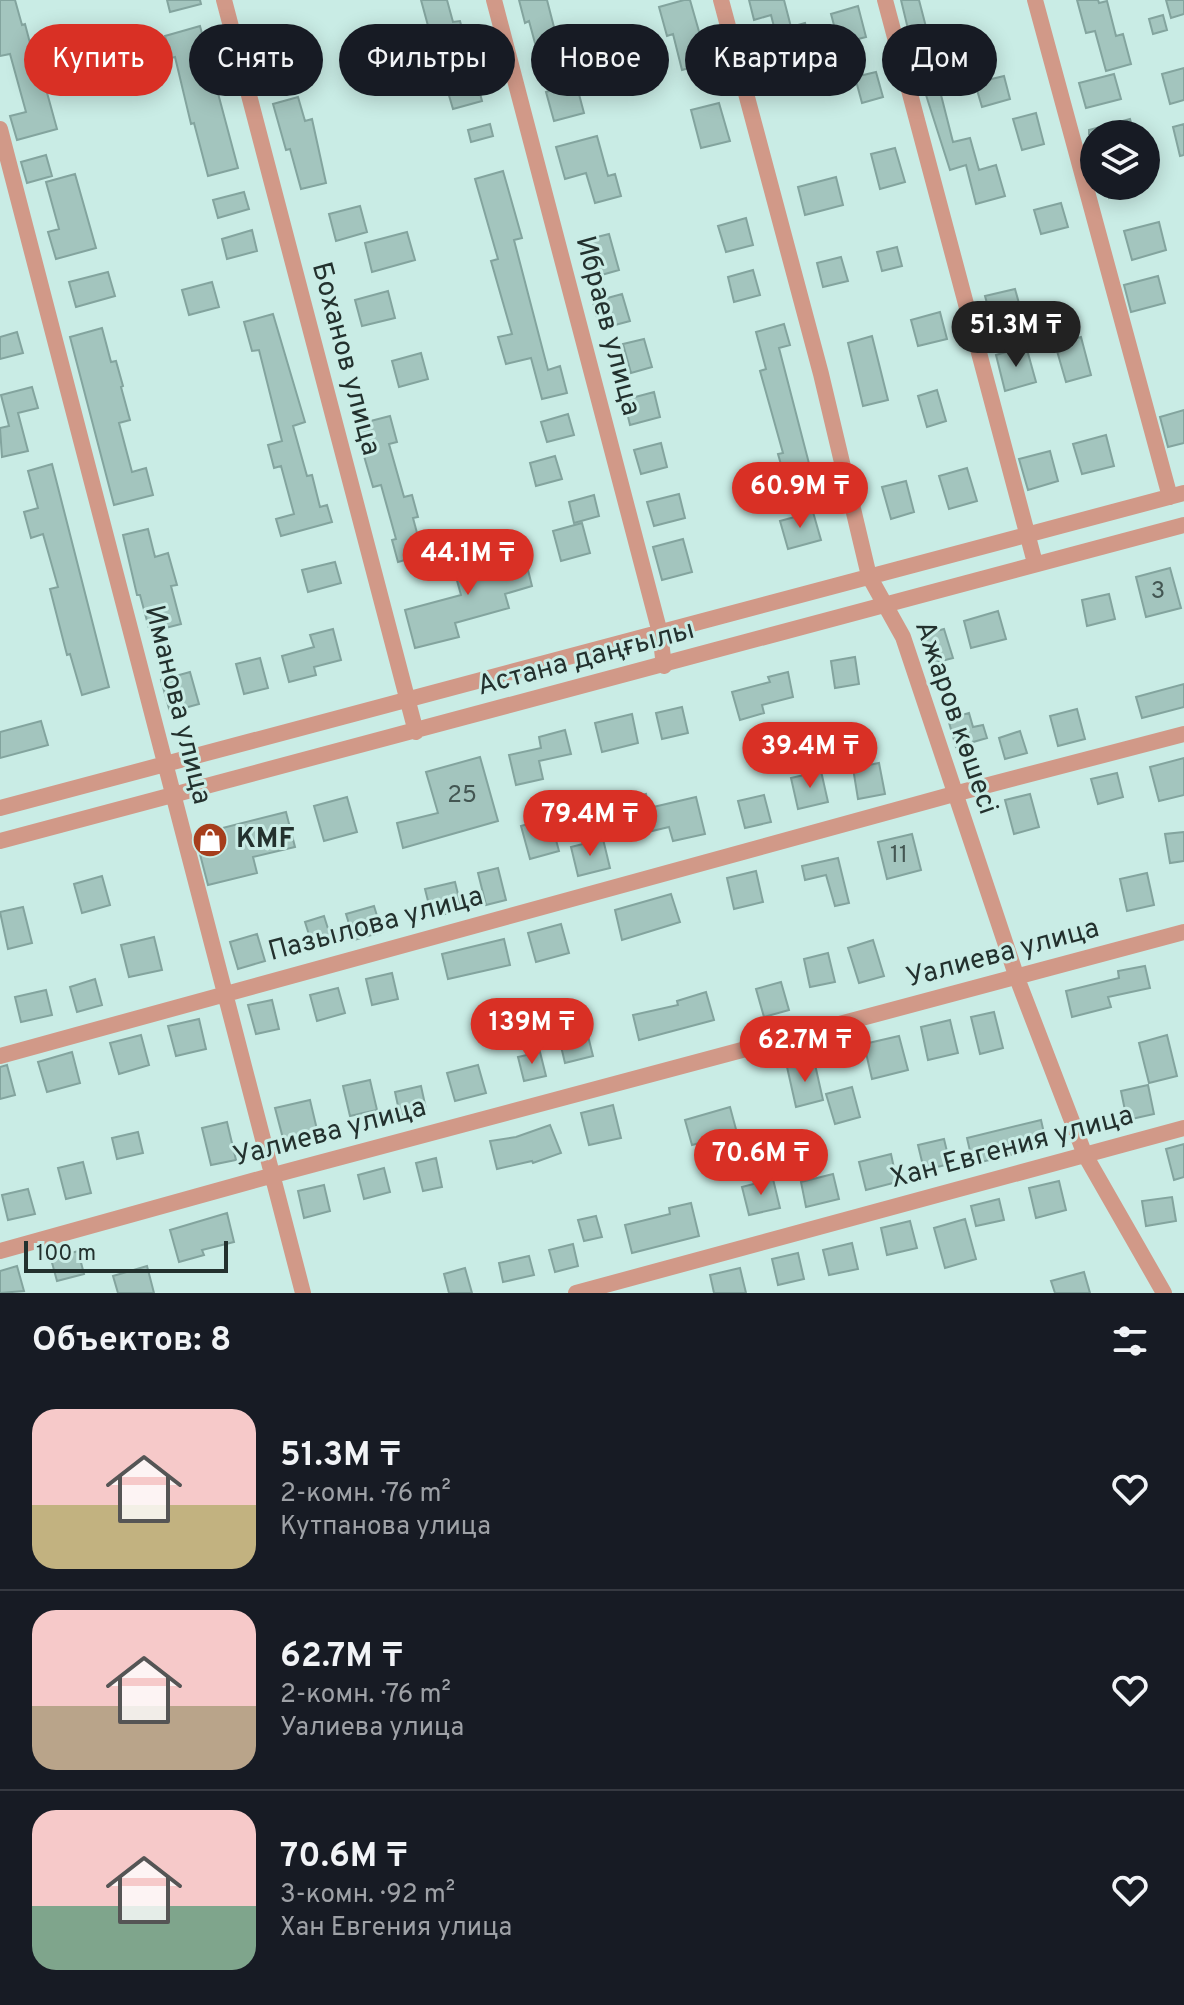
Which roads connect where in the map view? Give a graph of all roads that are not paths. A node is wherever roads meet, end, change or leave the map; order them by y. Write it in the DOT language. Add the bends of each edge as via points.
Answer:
graph roads {
  1 [pos="224,0"];
  2 [pos="494,0"];
  3 [pos="721,0"];
  4 [pos="885,0"];
  5 [pos="1035,0"];
  6 [pos="0,129"];
  7 [pos="1177,495"];
  8 [pos="1184,525"];
  9 [pos="1026,535"];
  10 [pos="1035,563"];
  11 [pos="869,576"];
  12 [pos="885,607"];
  13 [pos="660,633"];
  14 [pos="664,666"];
  15 [pos="406,700"];
  16 [pos="416,732"];
  17 [pos="1184,734"];
  18 [pos="167,765"];
  19 [pos="954,794"];
  20 [pos="173,796"];
  21 [pos="0,808"];
  22 [pos="0,841"];
  23 [pos="1184,932"];
  24 [pos="1017,978"];
  25 [pos="223,994"];
  26 [pos="0,1056"];
  27 [pos="1184,1128"];
  28 [pos="1085,1155"];
  29 [pos="270,1176"];
  30 [pos="0,1251"];
  31 [pos="303,1293"];
  32 [pos="576,1293"];
  33 [pos="1164,1293"];
  1 -- 15 [label="street, Боханов улица"];
  2 -- 13 [label="street, Ибраев улица"];
  3 -- 11 [label="street, Ажаров көшесі"];
  4 -- 9 [label="street"];
  5 -- 7 [label="street"];
  6 -- 18 [label="street, Иманова улица"];
  7 -- 9 [label="street, Астана даңғылы"];
  8 -- 10 [label="street, Астана даңғылы"];
  9 -- 10 [label="street"];
  9 -- 11 [label="street, Астана даңғылы"];
  10 -- 12 [label="street, Астана даңғылы"];
  11 -- 12 [label="street, Ажаров көшесі"];
  11 -- 13 [label="street, Астана даңғылы"];
  12 -- 14 [label="street, Астана даңғылы"];
  12 -- 19 [label="street, Ажаров көшесі" via="903,637"];
  13 -- 14 [label="street, Ибраев улица"];
  13 -- 15 [label="street, Астана даңғылы"];
  14 -- 16 [label="street, Астана даңғылы"];
  15 -- 16 [label="street, Боханов улица"];
  15 -- 18 [label="street, Астана даңғылы"];
  16 -- 20 [label="street, Астана даңғылы"];
  17 -- 19 [label="street, Пазылова улица"];
  18 -- 20 [label="street, Иманова улица"];
  18 -- 21 [label="street, Астана даңғылы"];
  19 -- 24 [label="street, Ажаров көшесі"];
  19 -- 25 [label="street, Пазылова улица"];
  20 -- 22 [label="street, Астана даңғылы"];
  20 -- 25 [label="street, Иманова улица"];
  23 -- 24 [label="street, Уалиева улица"];
  24 -- 28 [label="street, Ажаров көшесі"];
  24 -- 29 [label="street, Уалиева улица"];
  25 -- 26 [label="street, Пазылова улица"];
  25 -- 29 [label="street, Иманова улица"];
  27 -- 28 [label="street, Хан Евгения улица"];
  28 -- 32 [label="street, Хан Евгения улица"];
  28 -- 33 [label="street, Ажаров көшесі"];
  29 -- 30 [label="street, Уалиева улица"];
  29 -- 31 [label="street, Иманова улица"];
}
